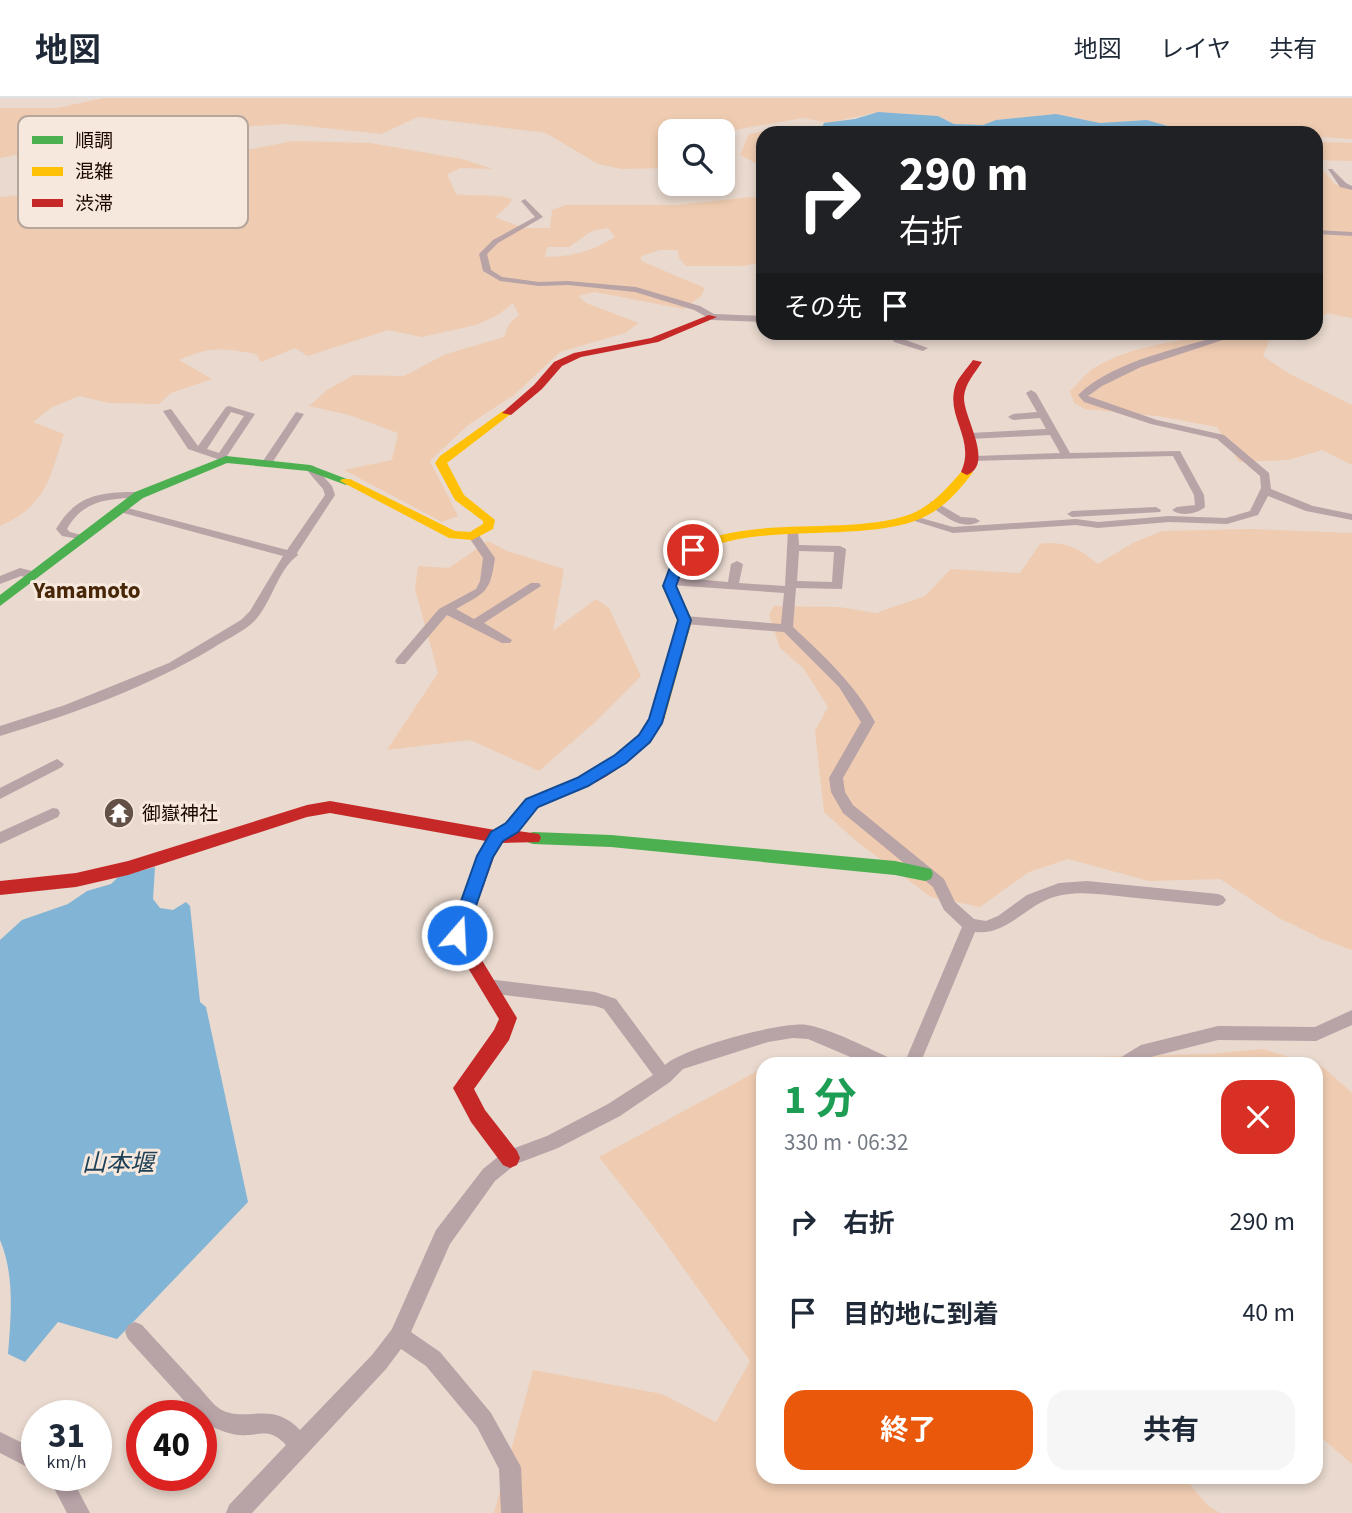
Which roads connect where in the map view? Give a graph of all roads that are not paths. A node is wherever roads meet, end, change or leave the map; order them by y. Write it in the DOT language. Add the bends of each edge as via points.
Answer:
graph roads {
  1 [pos="1330,170"];
  2 [pos="1352,188"];
  3 [pos="525,201"];
  4 [pos="1323,232"];
  5 [pos="1352,234"];
  6 [pos="712,317"];
  7 [pos="756,319"];
  8 [pos="897,340"];
  9 [pos="1218,340"];
  10 [pos="923,348"];
  11 [pos="977,362"];
  12 [pos="1031,393"];
  13 [pos="168,411"];
  14 [pos="299,414"];
  15 [pos="1044,415"];
  16 [pos="1013,416"];
  17 [pos="1052,432"];
  18 [pos="970,436"];
  19 [pos="203,452"];
  20 [pos="1067,457"];
  21 [pos="223,458"];
  22 [pos="975,459"];
  23 [pos="266,464"];
  24 [pos="310,468"];
  25 [pos="1265,491"];
  26 [pos="139,495"];
  27 [pos="934,504"];
  28 [pos="120,509"];
  29 [pos="1352,517"];
  30 [pos="910,518"];
  31 [pos="793,530"];
  32 [pos="474,536"];
  33 [pos="81,538"];
  34 [pos="794,548"];
  35 [pos="292,555"];
  36 [pos="737,564"];
  37 [pos="32,575"];
  38 [pos="0,580"];
  39 [pos="671,581"];
  40 [pos="536,586"];
  41 [pos="733,586"];
  42 [pos="790,587"];
  43 [pos="0,602"];
  44 [pos="448,610"];
  45 [pos="685,620"];
  46 [pos="474,624"];
  47 [pos="787,628"];
  48 [pos="506,640"];
  49 [pos="401,661"];
  50 [pos="0,732"];
  51 [pos="57,764"];
  52 [pos="0,794"];
  53 [pos="53,813"];
  54 [pos="497,837"];
  55 [pos="0,838"];
  56 [pos="925,874"];
  57 [pos="0,888"];
  58 [pos="1218,900"];
  59 [pos="970,925"];
  60 [pos="488,986"];
  61 [pos="1352,1017"];
  62 [pos="869,1057"];
  63 [pos="915,1057"];
  64 [pos="1136,1057"];
  65 [pos="664,1077"];
  66 [pos="510,1158"];
  67 [pos="135,1332"];
  68 [pos="400,1336"];
  69 [pos="0,1442"];
  70 [pos="300,1446"];
  71 [pos="21,1453"];
  72 [pos="67,1491"];
  73 [pos="79,1513"];
  74 [pos="237,1513"];
  75 [pos="512,1513"];
  1 -- 2 [label="street"];
  3 -- 6 [label="street" via="539,217 492,241 483,254 487,271 500,279 539,284 636,290"];
  4 -- 5 [label="street"];
  6 -- 7 [label="street"];
  6 -- 32 [label="street" via="654,340 578,355 558,364 510,411 444,458 441,463 456,498 489,520 489,526"];
  8 -- 10 [label="street"];
  9 -- 25 [label="street" via="1127,369 1083,395 1147,420 1220,437 1265,475"];
  11 -- 18 [label="street" via="960,388 958,400"];
  12 -- 15 [label="street"];
  13 -- 19 [label="street" via="192,447"];
  14 -- 23 [label="street"];
  15 -- 16 [label="street"];
  15 -- 17 [label="street"];
  17 -- 18 [label="street"];
  17 -- 20 [label="street"];
  18 -- 22 [label="street"];
  19 -- 21 [label="street"];
  19 -- 21 [label="street" via="229,410 250,414"];
  20 -- 22 [label="street"];
  20 -- 27 [label="street" via="1176,453 1199,495 1200,507 970,521 948,515"];
  21 -- 23 [label="street"];
  21 -- 26 [label="street"];
  22 -- 27 [label="street" via="958,489"];
  23 -- 24 [label="street"];
  24 -- 32 [label="street" via="453,535"];
  24 -- 35 [label="street" via="330,495"];
  25 -- 29 [label="street" via="1310,509"];
  25 -- 30 [label="street" via="1254,513 1227,521 1076,522 953,530"];
  26 -- 28 [label="street"];
  26 -- 33 [label="street" via="87,500 74,509 61,529"];
  27 -- 30 [label="street"];
  28 -- 33 [label="street"];
  28 -- 35 [label="street"];
  30 -- 31 [label="street" via="872,529"];
  31 -- 34 [label="street"];
  31 -- 39 [label="street" via="767,530 701,547 677,565"];
  32 -- 44 [label="street" via="489,558 486,582 480,591"];
  33 -- 37 [label="street"];
  34 -- 42 [label="street"];
  34 -- 42 [label="street" via="840,549 838,586"];
  35 -- 50 [label="street" via="245,623 173,666"];
  36 -- 41 [label="street"];
  37 -- 38 [label="street" via="20,572"];
  37 -- 43 [label="street"];
  39 -- 41 [label="street"];
  39 -- 45 [label="street" via="669,586"];
  40 -- 46 [label="street"];
  41 -- 42 [label="street"];
  42 -- 47 [label="street"];
  44 -- 46 [label="street"];
  44 -- 49 [label="street"];
  45 -- 47 [label="street"];
  45 -- 54 [label="street" via="657,719 644,738 603,771 532,803"];
  46 -- 48 [label="street"];
  47 -- 56 [label="street" via="863,708 869,722 836,778 838,792 848,809"];
  51 -- 52 [label="street"];
  53 -- 55 [label="street"];
  54 -- 56 [label="street" via="672,846"];
  54 -- 57 [label="street" via="330,807 128,868 76,880"];
  54 -- 60 [label="street" via="457,935"];
  56 -- 59 [label="street" via="939,883 949,906"];
  58 -- 59 [label="street" via="1087,887 1059,889 1032,899 987,927"];
  59 -- 63 [label="street"];
  60 -- 65 [label="street" via="610,1004"];
  60 -- 66 [label="street" via="508,1018 507,1026 463,1088 469,1107"];
  61 -- 64 [label="street" via="1316,1034 1218,1033 1147,1050"];
  62 -- 65 [label="street" via="809,1032 793,1031 678,1063"];
  65 -- 66 [label="street" via="614,1110"];
  66 -- 68 [label="street" via="489,1175 443,1237"];
  67 -- 70 [label="street" via="213,1416 239,1425 261,1422 284,1428"];
  68 -- 70 [label="street"];
  68 -- 75 [label="street" via="433,1359 484,1420 510,1467"];
  69 -- 71 [label="street"];
  70 -- 74 [label="street"];
  72 -- 73 [label="street"];
}
